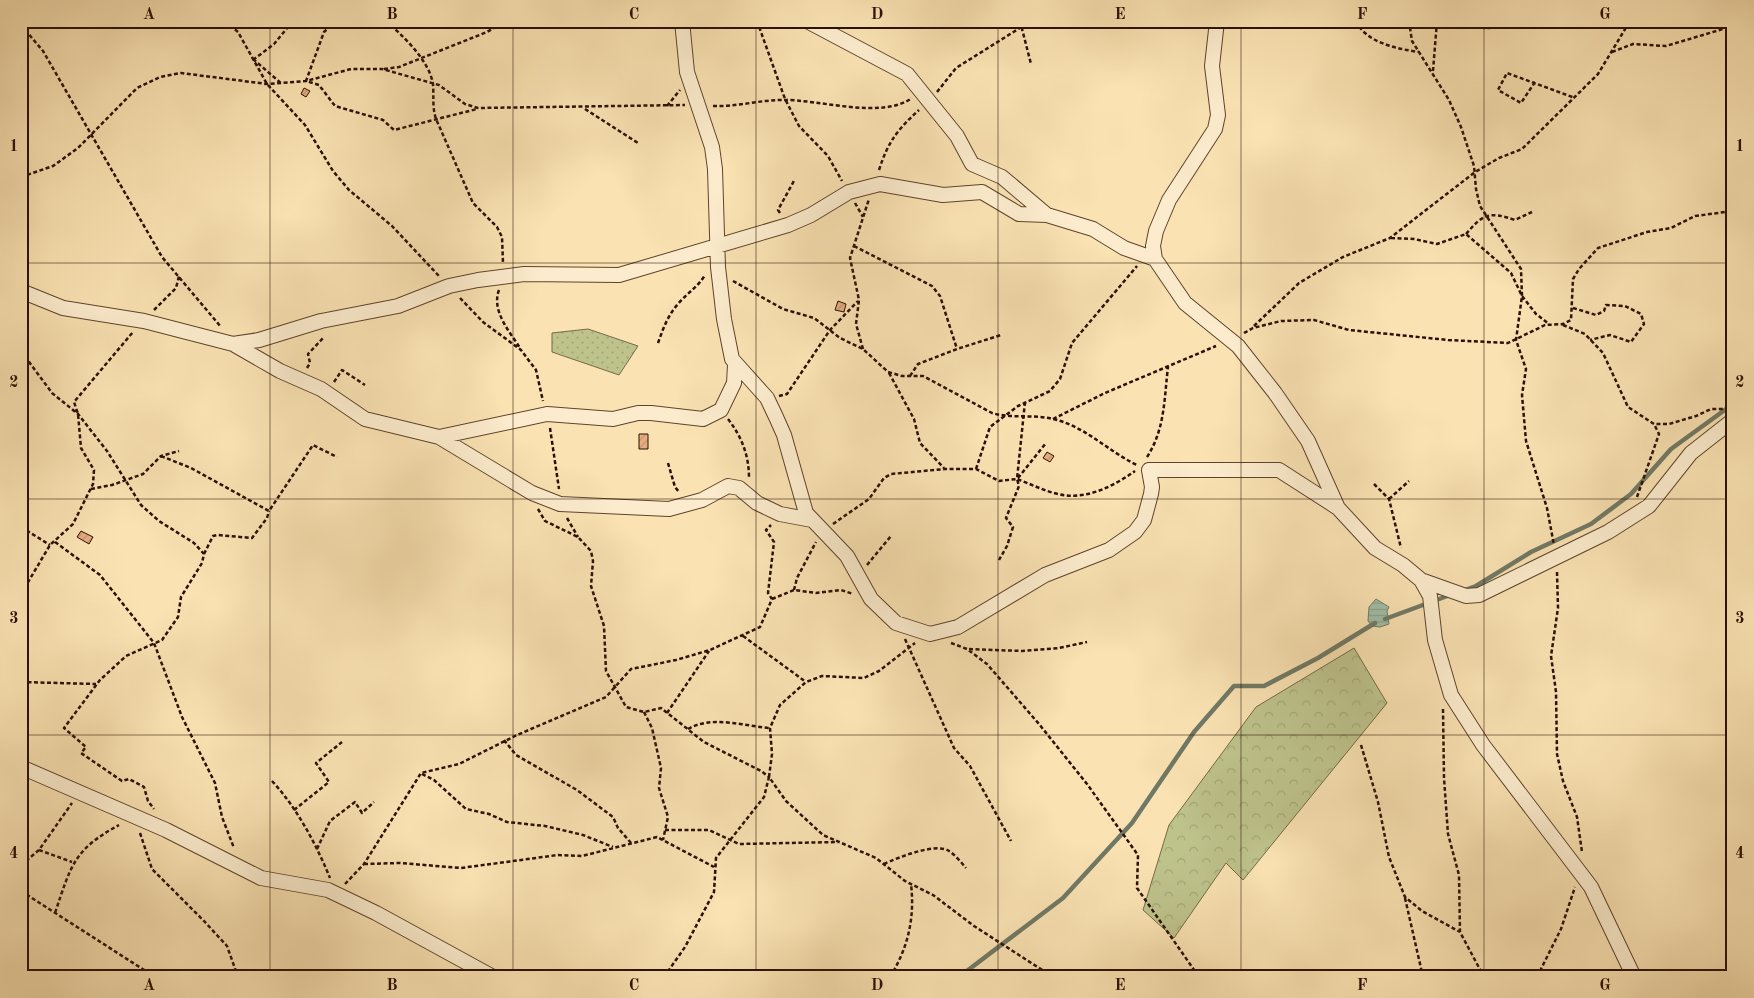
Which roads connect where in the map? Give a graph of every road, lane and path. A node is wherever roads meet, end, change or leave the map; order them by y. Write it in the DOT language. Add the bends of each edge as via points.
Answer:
graph roads {
  1 [pos="225,21"];
  2 [pos="293,21"];
  3 [pos="336,21"];
  4 [pos="386,21"];
  5 [pos="506,21"];
  6 [pos="682,21"];
  7 [pos="757,21"];
  8 [pos="808,21"];
  9 [pos="1020,21"];
  10 [pos="1031,21"];
  11 [pos="1217,21"];
  12 [pos="1356,21"];
  13 [pos="1409,21"];
  14 [pos="1437,21"];
  15 [pos="1456,21"];
  16 [pos="1630,21"];
  17 [pos="21,25"];
  18 [pos="1733,26"];
  19 [pos="1022,27"];
  20 [pos="1516,27"];
  21 [pos="1420,52"];
  22 [pos="1611,52"];
  23 [pos="421,58"];
  24 [pos="253,60"];
  25 [pos="1032,64"];
  26 [pos="382,69"];
  27 [pos="1433,72"];
  28 [pos="306,81"];
  29 [pos="1535,82"];
  30 [pos="433,83"];
  31 [pos="267,84"];
  32 [pos="282,84"];
  33 [pos="926,96"];
  34 [pos="1575,98"];
  35 [pos="785,100"];
  36 [pos="697,105"];
  37 [pos="478,108"];
  38 [pos="584,108"];
  39 [pos="436,119"];
  40 [pos="93,134"];
  41 [pos="638,143"];
  42 [pos="1475,172"];
  43 [pos="21,177"];
  44 [pos="795,179"];
  45 [pos="874,186"];
  46 [pos="849,192"];
  47 [pos="1733,211"];
  48 [pos="1532,212"];
  49 [pos="1047,214"];
  50 [pos="1486,215"];
  51 [pos="864,217"];
  52 [pos="788,225"];
  53 [pos="1466,234"];
  54 [pos="1390,238"];
  55 [pos="717,246"];
  56 [pos="854,246"];
  57 [pos="1151,258"];
  58 [pos="713,269"];
  59 [pos="178,276"];
  60 [pos="504,276"];
  61 [pos="449,286"];
  62 [pos="21,291"];
  63 [pos="1522,296"];
  64 [pos="859,300"];
  65 [pos="1573,308"];
  66 [pos="144,321"];
  67 [pos="1562,324"];
  68 [pos="1550,325"];
  69 [pos="1253,328"];
  70 [pos="830,330"];
  71 [pos="1002,335"];
  72 [pos="324,337"];
  73 [pos="1230,340"];
  74 [pos="1516,340"];
  75 [pos="1590,340"];
  76 [pos="658,343"];
  77 [pos="233,344"];
  78 [pos="957,348"];
  79 [pos="863,349"];
  80 [pos="521,350"];
  81 [pos="21,351"];
  82 [pos="735,365"];
  83 [pos="1168,368"];
  84 [pos="888,372"];
  85 [pos="910,376"];
  86 [pos="299,379"];
  87 [pos="365,385"];
  88 [pos="327,393"];
  89 [pos="767,398"];
  90 [pos="1025,402"];
  91 [pos="1733,408"];
  92 [pos="721,410"];
  93 [pos="78,414"];
  94 [pos="547,414"];
  95 [pos="1004,417"];
  96 [pos="1024,417"];
  97 [pos="1054,419"];
  98 [pos="1733,420"];
  99 [pos="1654,424"];
  100 [pos="439,437"];
  101 [pos="1046,443"];
  102 [pos="179,451"];
  103 [pos="161,456"];
  104 [pos="336,456"];
  105 [pos="668,463"];
  106 [pos="944,469"];
  107 [pos="976,469"];
  108 [pos="1145,469"];
  109 [pos="1018,479"];
  110 [pos="126,480"];
  111 [pos="1409,480"];
  112 [pos="1374,484"];
  113 [pos="90,489"];
  114 [pos="532,493"];
  115 [pos="749,494"];
  116 [pos="1389,499"];
  117 [pos="560,504"];
  118 [pos="689,505"];
  119 [pos="1338,508"];
  120 [pos="270,510"];
  121 [pos="780,514"];
  122 [pos="1629,519"];
  123 [pos="817,526"];
  124 [pos="21,527"];
  125 [pos="891,536"];
  126 [pos="578,537"];
  127 [pos="55,542"];
  128 [pos="50,546"];
  129 [pos="204,554"];
  130 [pos="1556,556"];
  131 [pos="999,560"];
  132 [pos="1403,565"];
  133 [pos="858,576"];
  134 [pos="1421,580"];
  135 [pos="794,590"];
  136 [pos="21,594"];
  137 [pos="772,599"];
  138 [pos="871,599"];
  139 [pos="896,623"];
  140 [pos="930,634"];
  141 [pos="743,636"];
  142 [pos="1087,642"];
  143 [pos="154,643"];
  144 [pos="909,646"];
  145 [pos="967,649"];
  146 [pos="710,650"];
  147 [pos="21,682"];
  148 [pos="806,682"];
  149 [pos="96,684"];
  150 [pos="613,687"];
  151 [pos="1452,695"];
  152 [pos="644,712"];
  153 [pos="668,712"];
  154 [pos="770,728"];
  155 [pos="688,730"];
  156 [pos="504,740"];
  157 [pos="342,742"];
  158 [pos="1361,745"];
  159 [pos="21,767"];
  160 [pos="421,773"];
  161 [pos="769,777"];
  162 [pos="272,781"];
  163 [pos="79,792"];
  164 [pos="374,802"];
  165 [pos="294,810"];
  166 [pos="156,812"];
  167 [pos="134,816"];
  168 [pos="665,830"];
  169 [pos="663,840"];
  170 [pos="731,840"];
  171 [pos="1011,841"];
  172 [pos="839,842"];
  173 [pos="632,844"];
  174 [pos="227,848"];
  175 [pos="615,848"];
  176 [pos="317,849"];
  177 [pos="39,850"];
  178 [pos="72,862"];
  179 [pos="364,864"];
  180 [pos="884,864"];
  181 [pos="21,865"];
  182 [pos="714,868"];
  183 [pos="966,868"];
  184 [pos="1578,869"];
  185 [pos="911,884"];
  186 [pos="328,890"];
  187 [pos="21,891"];
  188 [pos="1405,897"];
  189 [pos="55,912"];
  190 [pos="1460,932"];
  191 [pos="155,977"];
  192 [pos="238,977"];
  193 [pos="493,977"];
  194 [pos="664,977"];
  195 [pos="890,977"];
  196 [pos="1053,977"];
  197 [pos="1199,977"];
  198 [pos="1423,977"];
  199 [pos="1484,977"];
  200 [pos="1537,977"];
  201 [pos="1634,977"];
  1 -- 24 [label="path" via="238,32"];
  2 -- 24 [label="path" via="274,44"];
  3 -- 28 [label="path" via="324,32"];
  4 -- 23 [label="path"];
  5 -- 23 [label="path" via="487,32"];
  6 -- 36 [label="street" via="687,72"];
  7 -- 35 [label="path"];
  8 -- 33 [label="street" via="896,67 907,74"];
  9 -- 19 [label="path"];
  10 -- 19 [label="path"];
  11 -- 57 [label="street" via="1212,66 1217,122 1166,208 1156,231"];
  12 -- 21 [label="path" via="1360,31 1393,48"];
  13 -- 21 [label="path" via="1412,41"];
  14 -- 27 [label="path"];
  15 -- 20 [label="path" via="1484,28"];
  16 -- 22 [label="path"];
  17 -- 40 [label="path" via="43,51"];
  18 -- 22 [label="path" via="1666,46 1633,44"];
  19 -- 25 [label="path"];
  19 -- 33 [label="path" via="956,68"];
  21 -- 27 [label="path"];
  22 -- 34 [label="path" via="1598,74"];
  23 -- 26 [label="path" via="399,67"];
  23 -- 30 [label="path"];
  24 -- 31 [label="path"];
  24 -- 32 [label="path"];
  26 -- 28 [label="path" via="351,69"];
  26 -- 30 [label="path"];
  27 -- 42 [label="path" via="1461,126"];
  28 -- 32 [label="path"];
  28 -- 39 [label="path" via="319,85 335,106 383,120 394,130"];
  29 -- 29 [label="path" via="1506,73 1498,90 1522,103"];
  29 -- 34 [label="path"];
  30 -- 37 [label="path" via="465,104"];
  30 -- 39 [label="path" via="432,106"];
  31 -- 32 [label="path"];
  31 -- 40 [label="path" via="181,73 160,77 137,88"];
  31 -- 61 [label="path" via="305,125 349,190 392,226"];
  33 -- 35 [label="path" via="902,105 868,108"];
  33 -- 45 [label="path" via="898,130 883,156"];
  33 -- 49 [label="street" via="957,136 972,164 1002,177"];
  34 -- 42 [label="path" via="1522,149"];
  35 -- 36 [label="path"];
  35 -- 46 [label="path" via="798,126 828,156"];
  36 -- 38 [label="path"];
  36 -- 55 [label="street" via="712,147"];
  37 -- 38 [label="path"];
  37 -- 39 [label="path"];
  38 -- 41 [label="path"];
  39 -- 60 [label="path" via="473,203 497,227 502,237"];
  40 -- 43 [label="path" via="53,166"];
  40 -- 59 [label="path" via="162,257"];
  42 -- 50 [label="path" via="1480,206"];
  42 -- 54 [label="path"];
  44 -- 52 [label="path" via="778,210"];
  45 -- 46 [label="street"];
  45 -- 49 [label="street" via="880,184 943,195 982,192 1019,214"];
  45 -- 51 [label="path"];
  46 -- 51 [label="path"];
  46 -- 52 [label="street"];
  47 -- 67 [label="path" via="1695,216 1670,228 1598,248 1573,279 1571,320"];
  48 -- 50 [label="path" via="1515,220"];
  49 -- 57 [label="street" via="1093,229 1124,248"];
  50 -- 53 [label="path"];
  50 -- 63 [label="path" via="1521,269"];
  51 -- 56 [label="path"];
  52 -- 55 [label="street"];
  53 -- 54 [label="path" via="1437,244"];
  53 -- 63 [label="path" via="1511,273"];
  54 -- 69 [label="path" via="1343,258 1299,283"];
  55 -- 58 [label="street"];
  55 -- 60 [label="street" via="619,275"];
  56 -- 64 [label="path" via="850,258"];
  56 -- 78 [label="path" via="932,286 940,296"];
  57 -- 73 [label="street" via="1185,303"];
  57 -- 90 [label="path" via="1072,344 1060,379 1050,391"];
  58 -- 70 [label="path" via="783,309 814,318"];
  58 -- 76 [label="path" via="674,309"];
  58 -- 82 [label="street"];
  59 -- 66 [label="path" via="176,288"];
  59 -- 77 [label="path"];
  60 -- 61 [label="street"];
  60 -- 80 [label="path" via="497,295 500,317"];
  61 -- 77 [label="street" via="398,306"];
  61 -- 80 [label="path" via="483,322"];
  62 -- 66 [label="street" via="64,308"];
  63 -- 68 [label="path"];
  63 -- 74 [label="path"];
  64 -- 70 [label="path"];
  64 -- 79 [label="path" via="856,324"];
  65 -- 75 [label="path" via="1596,316 1604,311 1606,305 1625,306 1641,314 1644,324 1631,342 1610,335"];
  66 -- 77 [label="street"];
  66 -- 93 [label="path" via="76,397 74,402"];
  67 -- 68 [label="path"];
  67 -- 75 [label="path" via="1585,334"];
  68 -- 74 [label="path"];
  69 -- 73 [label="path"];
  69 -- 74 [label="path" via="1281,321 1314,320 1348,330 1430,339 1508,343"];
  70 -- 79 [label="path"];
  70 -- 89 [label="path" via="787,394"];
  71 -- 78 [label="path"];
  72 -- 86 [label="path" via="308,354 310,363"];
  73 -- 83 [label="path"];
  73 -- 119 [label="street" via="1275,393 1308,441"];
  74 -- 130 [label="path" via="1526,368 1522,395 1526,441 1547,508"];
  75 -- 99 [label="path" via="1603,353 1628,407"];
  77 -- 86 [label="street"];
  78 -- 85 [label="path" via="918,364"];
  79 -- 84 [label="path"];
  80 -- 94 [label="path" via="536,370"];
  81 -- 93 [label="path" via="52,393"];
  82 -- 89 [label="street"];
  82 -- 92 [label="street" via="734,383"];
  83 -- 97 [label="path" via="1105,393"];
  83 -- 108 [label="path" via="1164,418"];
  84 -- 85 [label="path"];
  84 -- 106 [label="path" via="914,419 920,443"];
  85 -- 95 [label="path" via="923,376"];
  86 -- 88 [label="street"];
  87 -- 88 [label="path" via="342,370"];
  88 -- 100 [label="street" via="365,419"];
  89 -- 123 [label="street" via="784,435 800,498 806,513"];
  90 -- 95 [label="path"];
  90 -- 96 [label="path"];
  91 -- 99 [label="path" via="1711,409 1668,424"];
  92 -- 94 [label="street" via="704,418 651,413 613,419"];
  92 -- 115 [label="path" via="745,446"];
  93 -- 110 [label="path"];
  93 -- 113 [label="path" via="81,448 94,470"];
  94 -- 100 [label="street"];
  94 -- 117 [label="path"];
  95 -- 96 [label="path"];
  95 -- 107 [label="path" via="990,427"];
  96 -- 97 [label="path"];
  96 -- 109 [label="path"];
  97 -- 108 [label="path" via="1088,434"];
  98 -- 122 [label="street" via="1692,452 1649,506"];
  99 -- 122 [label="path" via="1659,434"];
  100 -- 114 [label="street"];
  101 -- 109 [label="path"];
  102 -- 103 [label="path"];
  103 -- 110 [label="path" via="142,474"];
  103 -- 120 [label="path" via="191,468"];
  104 -- 120 [label="path" via="313,445"];
  105 -- 118 [label="path" via="675,487"];
  106 -- 107 [label="path"];
  106 -- 123 [label="path" via="891,474 884,478 869,499"];
  107 -- 109 [label="path" via="999,481"];
  108 -- 109 [label="path" via="1103,489 1078,496 1059,495"];
  108 -- 119 [label="street" via="1279,470"];
  108 -- 140 [label="street" via="1152,487 1151,494 1144,520 1135,532 1109,550 1045,575 958,627"];
  109 -- 131 [label="path" via="1019,486 1006,518 1012,527"];
  110 -- 113 [label="path"];
  110 -- 129 [label="path" via="141,505 159,521 194,543"];
  111 -- 116 [label="path"];
  112 -- 116 [label="path"];
  113 -- 127 [label="path" via="73,524"];
  114 -- 117 [label="street"];
  114 -- 126 [label="path" via="545,521"];
  115 -- 118 [label="street" via="728,486"];
  115 -- 121 [label="street"];
  116 -- 132 [label="path"];
  117 -- 118 [label="street" via="669,509"];
  117 -- 126 [label="path"];
  119 -- 132 [label="street" via="1375,548"];
  120 -- 129 [label="path" via="252,538 213,536"];
  121 -- 123 [label="street"];
  121 -- 137 [label="path" via="766,530 774,542 768,593"];
  122 -- 130 [label="street"];
  123 -- 133 [label="street" via="848,556"];
  123 -- 135 [label="path"];
  124 -- 128 [label="path"];
  125 -- 133 [label="path"];
  126 -- 150 [label="path" via="591,551 591,586 604,626 606,671"];
  127 -- 128 [label="path"];
  127 -- 143 [label="path" via="100,575"];
  128 -- 136 [label="path"];
  129 -- 143 [label="path" via="181,597 178,617 162,640"];
  130 -- 134 [label="street" via="1478,595 1466,596"];
  130 -- 184 [label="path" via="1558,608 1551,656 1556,692 1557,754 1563,781 1577,816 1582,853"];
  132 -- 134 [label="street"];
  133 -- 138 [label="street"];
  134 -- 151 [label="street" via="1430,596 1435,640"];
  135 -- 137 [label="path"];
  135 -- 138 [label="path" via="816,593 841,590"];
  137 -- 141 [label="path" via="760,627"];
  138 -- 139 [label="street"];
  139 -- 140 [label="street"];
  139 -- 144 [label="path"];
  140 -- 144 [label="path"];
  140 -- 145 [label="path"];
  141 -- 146 [label="path"];
  141 -- 148 [label="path"];
  142 -- 145 [label="path" via="1022,651"];
  143 -- 149 [label="path" via="126,656"];
  143 -- 174 [label="path" via="182,717 215,783 222,817 235,852"];
  144 -- 148 [label="path" via="879,671 864,678 822,676"];
  144 -- 171 [label="path" via="954,748 970,766"];
  145 -- 197 [label="path" via="987,664 1039,724 1138,855 1136,888"];
  146 -- 150 [label="path" via="631,669"];
  146 -- 153 [label="path"];
  147 -- 149 [label="path"];
  148 -- 154 [label="path" via="780,706"];
  149 -- 166 [label="path" via="64,728 86,747 81,753 122,781 129,779 144,787"];
  150 -- 152 [label="path" via="626,707"];
  150 -- 156 [label="path" via="606,697"];
  151 -- 184 [label="street" via="1483,745"];
  151 -- 190 [label="path" via="1443,710 1444,778 1448,834 1459,875"];
  152 -- 153 [label="path" via="660,708"];
  152 -- 168 [label="path" via="652,728 660,768 659,788 668,817"];
  153 -- 155 [label="path"];
  154 -- 155 [label="path" via="713,722 699,723"];
  154 -- 161 [label="path" via="772,754"];
  155 -- 161 [label="path" via="715,749"];
  156 -- 160 [label="path" via="459,764"];
  156 -- 173 [label="path" via="516,756 577,790 613,817"];
  157 -- 165 [label="path" via="316,762 329,782"];
  158 -- 188 [label="path" via="1378,802 1389,857"];
  159 -- 163 [label="street"];
  160 -- 175 [label="path" via="434,780 466,809 507,822 583,835"];
  160 -- 179 [label="path"];
  161 -- 170 [label="path" via="764,797"];
  161 -- 172 [label="path" via="786,800 823,835"];
  162 -- 165 [label="path"];
  163 -- 167 [label="street"];
  163 -- 177 [label="path"];
  164 -- 176 [label="path" via="362,813 355,802 330,821"];
  165 -- 176 [label="path"];
  167 -- 178 [label="path" via="99,835"];
  167 -- 186 [label="street" via="261,878"];
  167 -- 192 [label="path" via="152,869 227,946"];
  168 -- 169 [label="path"];
  168 -- 170 [label="path" via="709,830"];
  169 -- 173 [label="path" via="656,836"];
  169 -- 182 [label="path"];
  170 -- 172 [label="path" via="739,844"];
  170 -- 182 [label="path" via="716,858"];
  172 -- 180 [label="path"];
  173 -- 175 [label="path"];
  175 -- 179 [label="path" via="582,856 551,856 461,868"];
  176 -- 186 [label="path" via="330,878"];
  177 -- 178 [label="path"];
  177 -- 181 [label="path"];
  178 -- 189 [label="path"];
  179 -- 186 [label="path" via="347,883"];
  180 -- 183 [label="path" via="901,856 940,848 948,850"];
  180 -- 185 [label="path"];
  182 -- 194 [label="path" via="714,892 685,947"];
  184 -- 200 [label="path" via="1562,930"];
  184 -- 201 [label="street" via="1591,887"];
  185 -- 195 [label="path" via="912,916 906,947"];
  185 -- 196 [label="path" via="933,895"];
  186 -- 193 [label="street"];
  187 -- 189 [label="path"];
  188 -- 190 [label="path"];
  188 -- 198 [label="path"];
  189 -- 191 [label="path"];
  190 -- 199 [label="path"];
}
